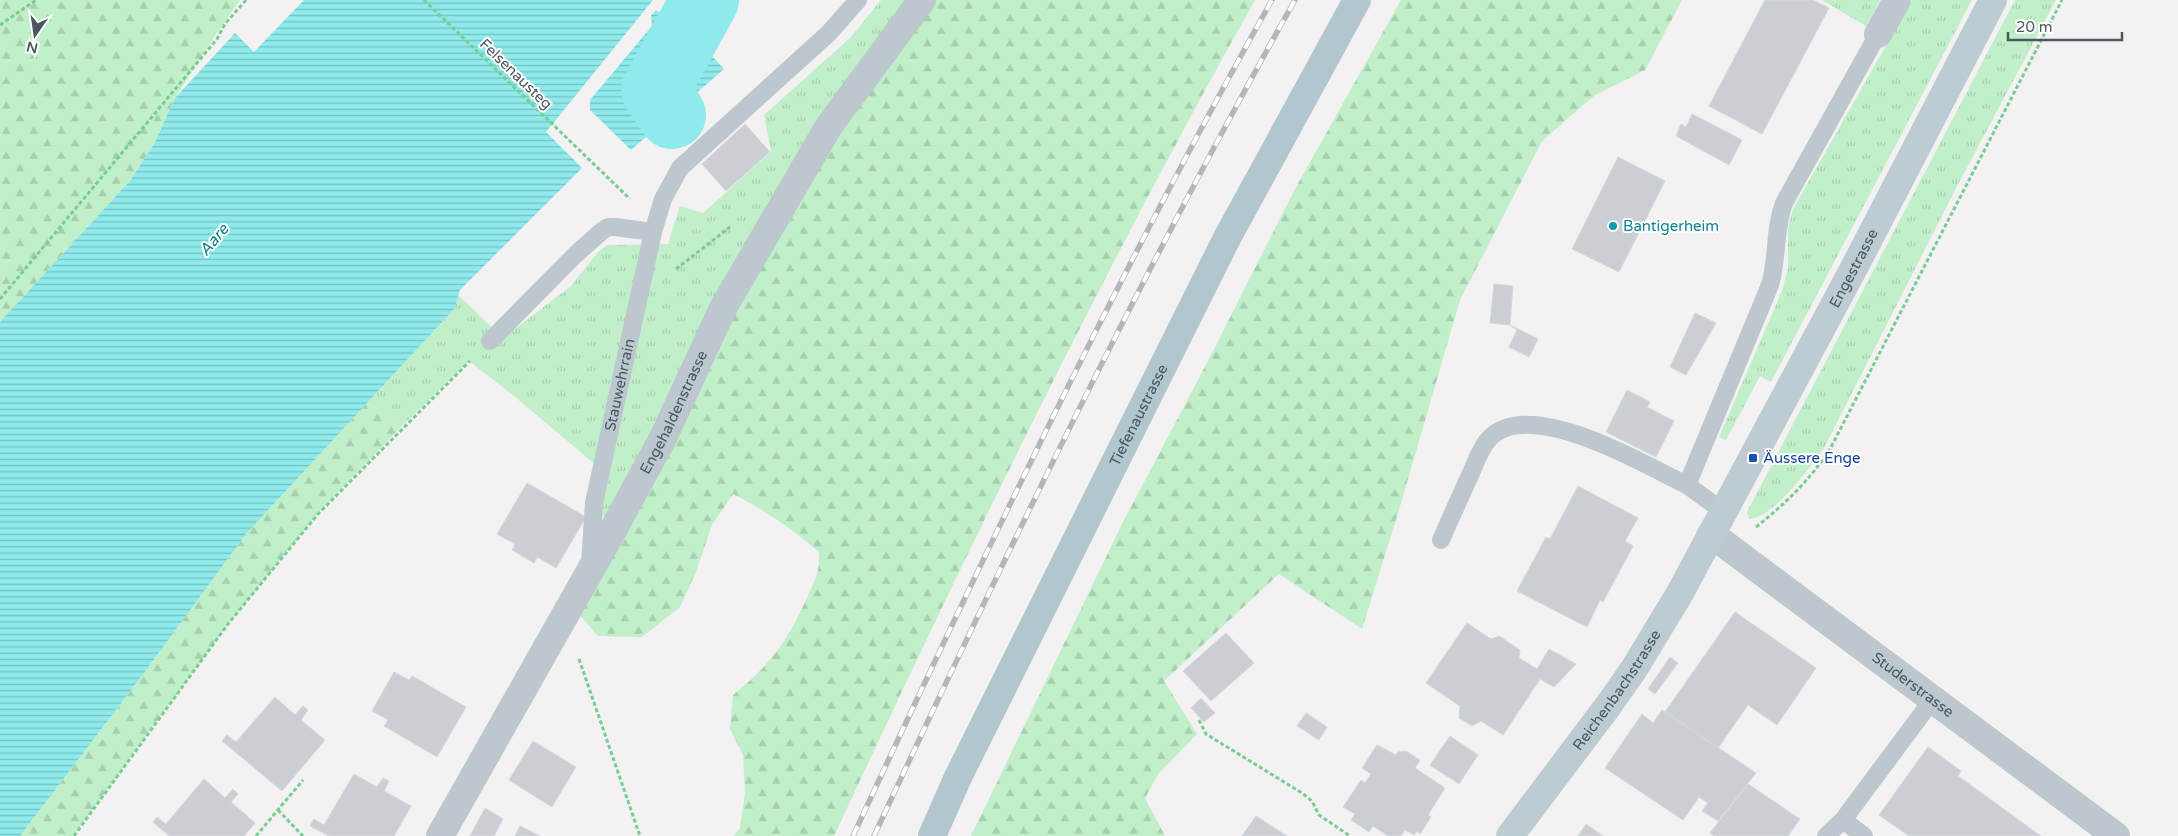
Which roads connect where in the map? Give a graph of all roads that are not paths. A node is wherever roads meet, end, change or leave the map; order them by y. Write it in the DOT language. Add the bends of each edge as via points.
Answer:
graph roads {
  1 [pos="858,0"];
  2 [pos="922,0"];
  3 [pos="1357,0"];
  4 [pos="1897,0"];
  5 [pos="1994,0"];
  6 [pos="1878,34"];
  7 [pos="652,232"];
  8 [pos="490,341"];
  9 [pos="1687,485"];
  10 [pos="1722,531"];
  11 [pos="1442,540"];
  12 [pos="589,574"];
  13 [pos="1933,699"];
  14 [pos="1843,820"];
  15 [pos="2111,834"];
  16 [pos="440,836"];
  17 [pos="932,836"];
  18 [pos="1510,836"];
  19 [pos="1826,836"];
  20 [pos="1864,836"];
  1 -- 7 [label="lane, Stauwehrrain" via="829,33 680,168 663,199"];
  2 -- 12 [label="street, Engehaldenstrasse" via="829,126 723,308 664,436"];
  3 -- 17 [label="main road, Tiefenaustrasse" via="1227,238 975,743"];
  4 -- 6 [label="street"];
  5 -- 10 [label="street, Engestrasse"];
  6 -- 9 [label="lane" via="1784,203 1777,226 1776,267 1770,285"];
  7 -- 8 [label="lane" via="608,227 575,255"];
  7 -- 12 [label="lane, Stauwehrrain" via="594,503"];
  9 -- 10 [label="lane"];
  9 -- 11 [label="lane" via="1572,431 1549,425 1506,426 1488,439 1480,453"];
  10 -- 13 [label="street, Studerstrasse"];
  10 -- 18 [label="street, Reichenbachstrasse" via="1634,669"];
  12 -- 16 [label="street, Engehaldenstrasse"];
  13 -- 14 [label="lane"];
  13 -- 15 [label="street, Studerstrasse"];
  14 -- 19 [label="lane"];
  14 -- 20 [label="lane"];
}
